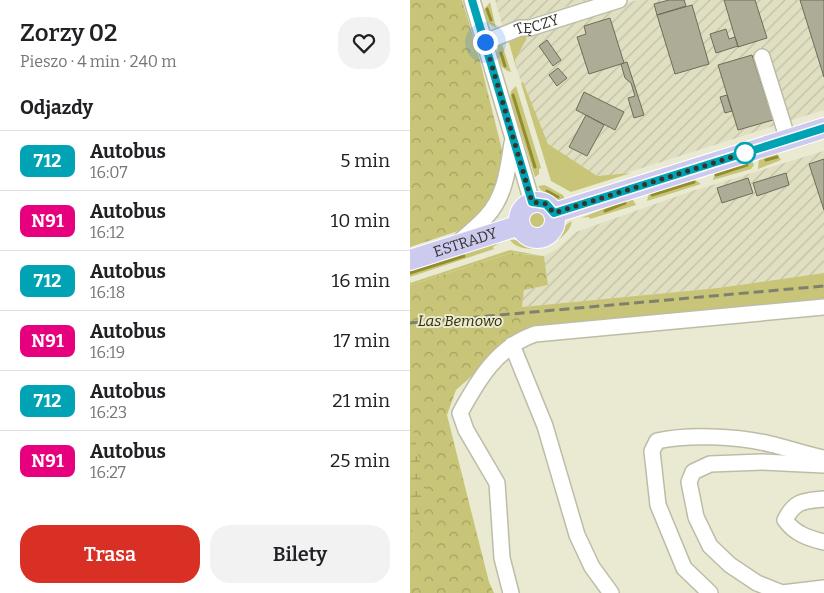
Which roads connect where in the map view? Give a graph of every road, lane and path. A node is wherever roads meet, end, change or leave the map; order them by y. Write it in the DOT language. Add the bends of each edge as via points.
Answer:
graph roads {
  1 [pos="472,0"];
  2 [pos="618,0"];
  3 [pos="485,42"];
  4 [pos="762,57"];
  5 [pos="824,128"];
  6 [pos="513,139"];
  7 [pos="788,140"];
  8 [pos="532,202"];
  9 [pos="554,213"];
  10 [pos="520,225"];
  11 [pos="456,245"];
  12 [pos="410,260"];
  13 [pos="824,307"];
  14 [pos="512,345"];
  15 [pos="824,459"];
  16 [pos="824,465"];
  17 [pos="824,499"];
  18 [pos="824,542"];
  19 [pos="824,588"];
  20 [pos="511,593"];
  21 [pos="611,593"];
  22 [pos="710,593"];
  1 -- 3 [label="street"];
  2 -- 3 [label="street, TĘCZY" via="530,28 520,28"];
  3 -- 6 [label="street"];
  4 -- 7 [label="street"];
  5 -- 7 [label="main road"];
  6 -- 8 [label="street"];
  6 -- 11 [label="street" via="505,182 496,203"];
  7 -- 9 [label="main road"];
  8 -- 9 [label="main road" via="546,204"];
  8 -- 10 [label="main road" via="520,213"];
  9 -- 10 [label="main road" via="554,227 543,237 529,236"];
  10 -- 11 [label="main road, ESTRADY"];
  11 -- 12 [label="main road, ESTRADY"];
  13 -- 14 [label="street" via="535,334"];
  14 -- 20 [label="street" via="484,371 460,413 466,430 497,483 502,558"];
  14 -- 21 [label="street" via="554,452 577,535 592,567"];
  15 -- 22 [label="street" via="768,443 672,438 657,441 652,451 658,505 684,568"];
  16 -- 19 [label="street" via="710,464 693,472 689,482 696,517 710,546 730,565 756,583 782,593"];
  17 -- 18 [label="street" via="803,501 792,506 785,520 806,538"];
}
